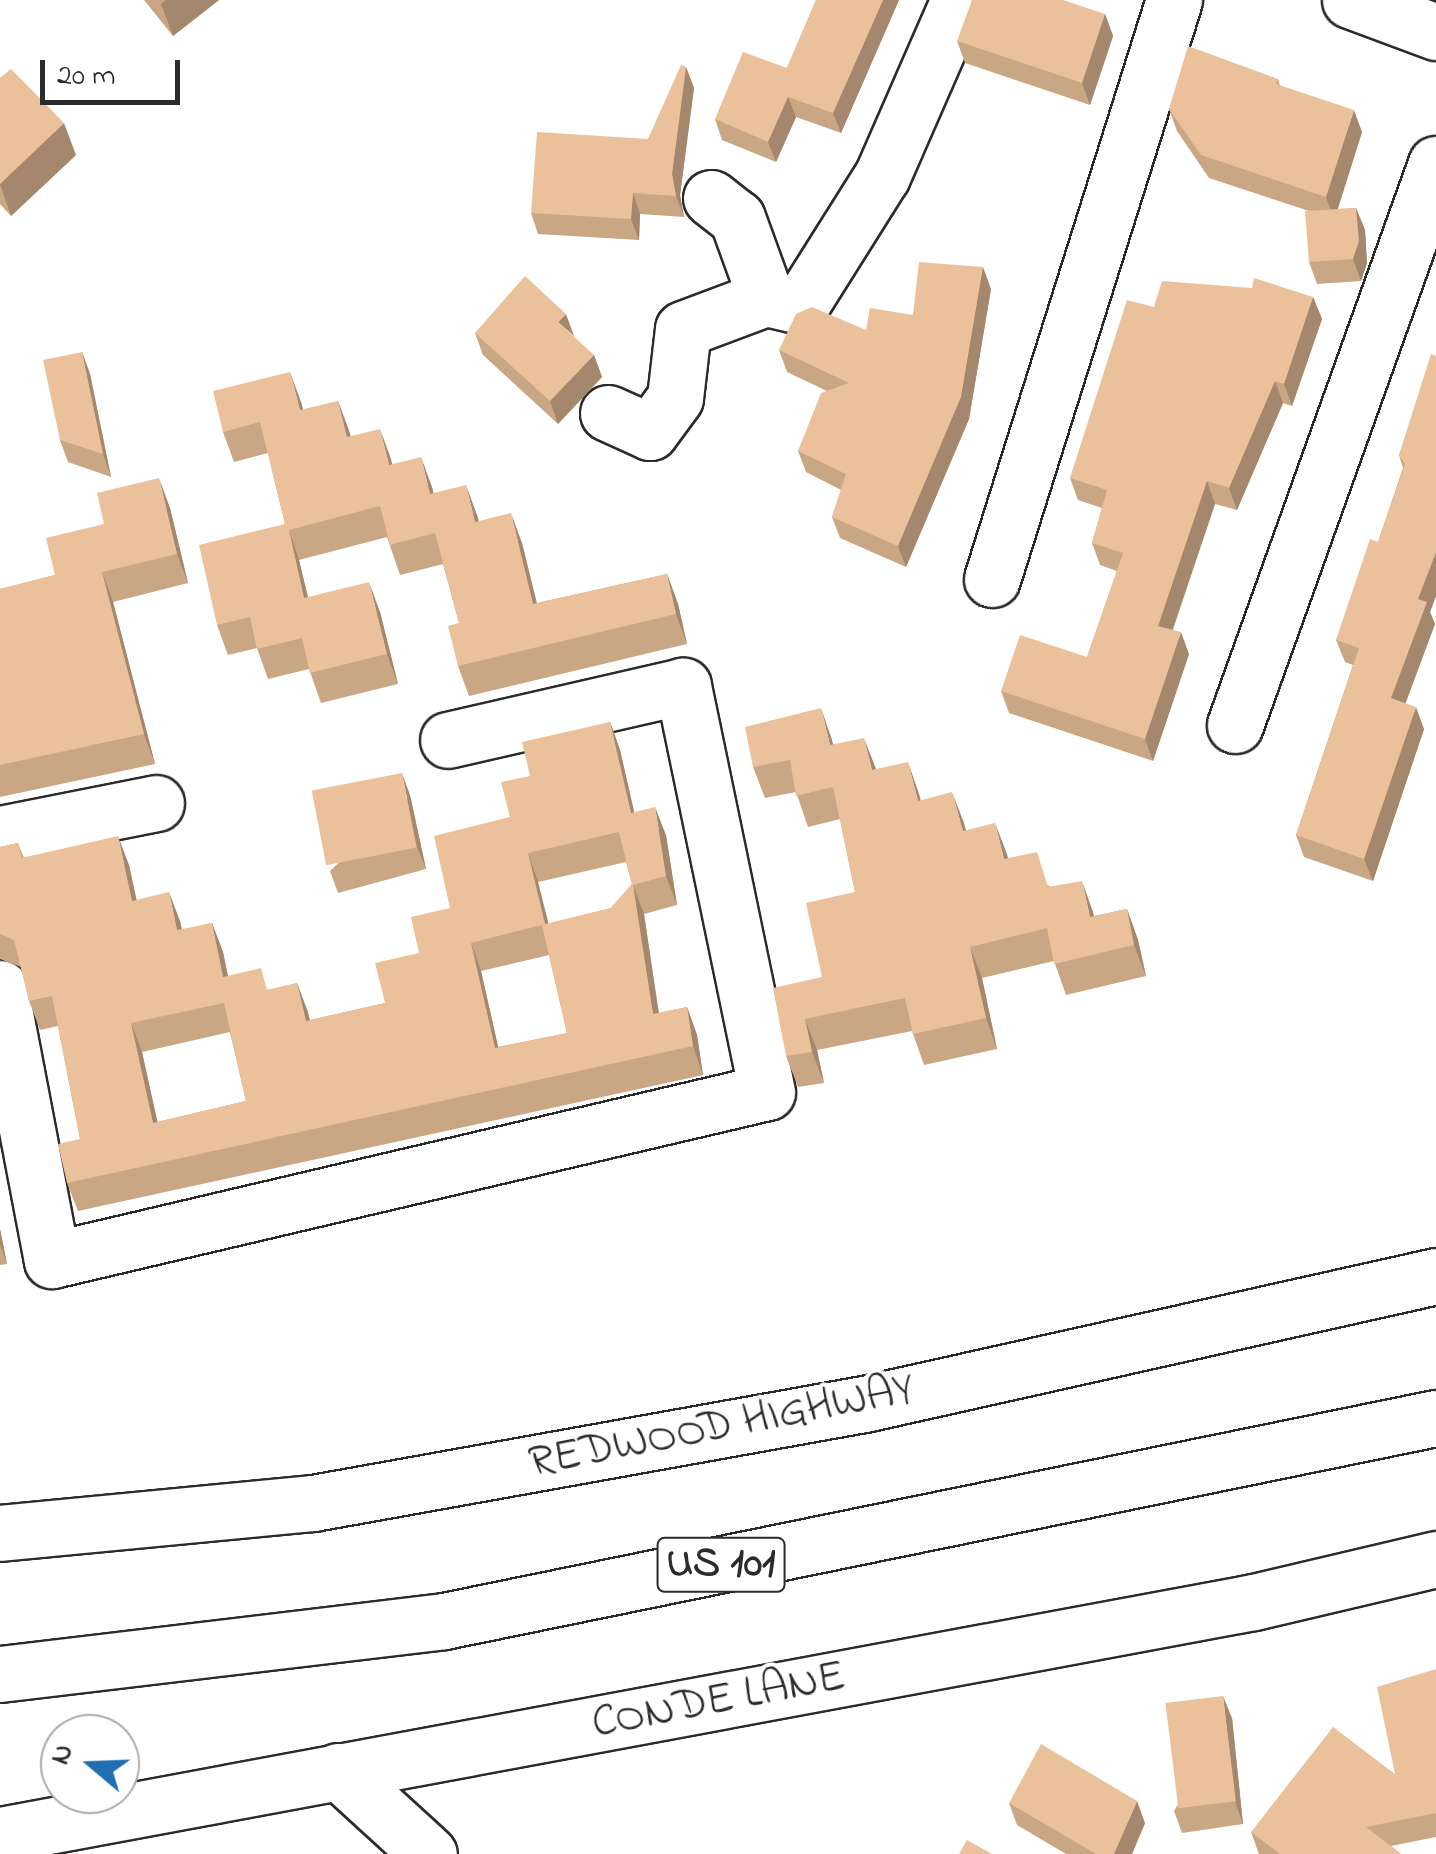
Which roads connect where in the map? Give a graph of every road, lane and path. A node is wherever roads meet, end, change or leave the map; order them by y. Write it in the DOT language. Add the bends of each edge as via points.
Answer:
graph roads {
  1 [pos="958,0"];
  2 [pos="1174,0"];
  3 [pos="1350,0"];
  4 [pos="1436,32"];
  5 [pos="1436,164"];
  6 [pos="710,198"];
  7 [pos="766,298"];
  8 [pos="608,414"];
  9 [pos="992,579"];
  10 [pos="1235,724"];
  11 [pos="448,740"];
  12 [pos="156,803"];
  13 [pos="0,834"];
  14 [pos="0,988"];
  15 [pos="1436,1276"];
  16 [pos="1436,1418"];
  17 [pos="169,1516"];
  18 [pos="0,1519"];
  19 [pos="0,1533"];
  20 [pos="1436,1559"];
  21 [pos="202,1652"];
  22 [pos="0,1674"];
  23 [pos="0,1689"];
  24 [pos="338,1771"];
  25 [pos="0,1835"];
  26 [pos="429,1854"];
  1 -- 7 [label="main road" via="882,176 800,306"];
  2 -- 9 [label="main road"];
  3 -- 4 [label="main road"];
  5 -- 10 [label="main road"];
  6 -- 7 [label="main road" via="738,218"];
  7 -- 8 [label="main road" via="684,329 676,398 650,432"];
  11 -- 14 [label="main road" via="683,686 767,1092 52,1260"];
  12 -- 13 [label="main road"];
  15 -- 17 [label="main road, REDWOOD HIGHWAY" via="864,1404 313,1503"];
  16 -- 21 [label="main road, US 101" via="444,1620"];
  17 -- 18 [label="main road"];
  17 -- 19 [label="main road, REDWOOD HIGHWAY"];
  20 -- 24 [label="main road, CONDE LANE" via="1254,1602"];
  21 -- 22 [label="main road, US 101"];
  21 -- 23 [label="main road"];
  24 -- 25 [label="main road, CONDE LANE"];
  24 -- 26 [label="main road"];
}
